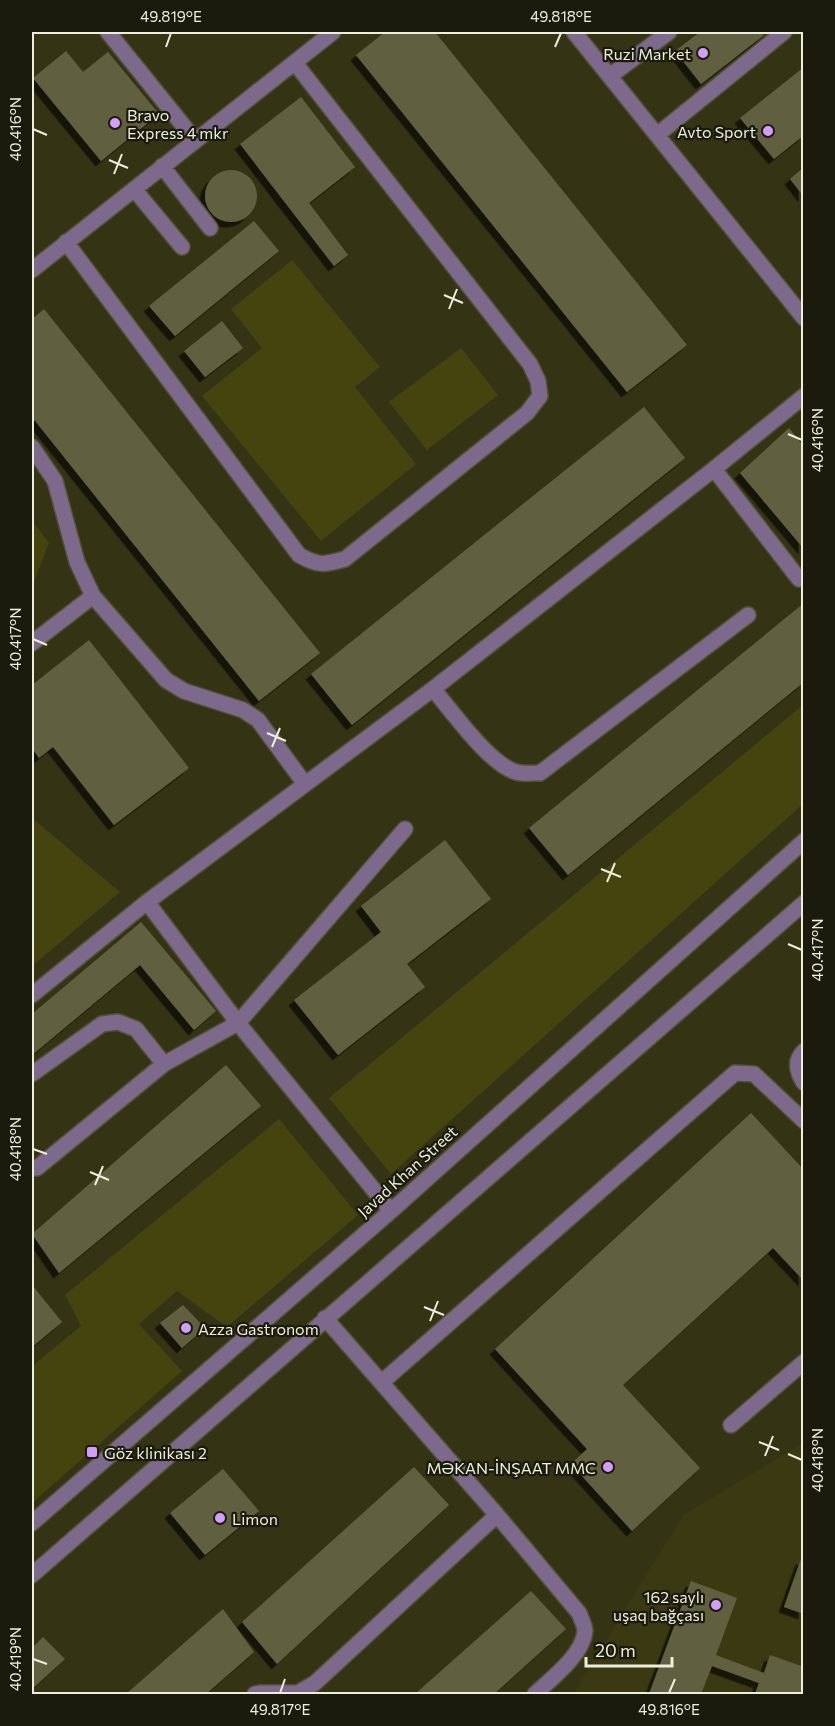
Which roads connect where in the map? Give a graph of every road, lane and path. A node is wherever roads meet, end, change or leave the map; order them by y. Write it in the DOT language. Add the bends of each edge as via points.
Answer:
graph roads {
  1 [pos="108,32"];
  2 [pos="333,32"];
  3 [pos="574,32"];
  4 [pos="669,32"];
  5 [pos="783,32"];
  6 [pos="295,63"];
  7 [pos="610,76"];
  8 [pos="657,135"];
  9 [pos="195,140"];
  10 [pos="162,166"];
  11 [pos="134,189"];
  12 [pos="210,228"];
  13 [pos="66,242"];
  14 [pos="182,247"];
  15 [pos="32,270"];
  16 [pos="804,318"];
  17 [pos="804,396"];
  18 [pos="32,447"];
  19 [pos="714,469"];
  20 [pos="799,579"];
  21 [pos="93,596"];
  22 [pos="748,615"];
  23 [pos="32,643"];
  24 [pos="434,689"];
  25 [pos="305,784"];
  26 [pos="405,828"];
  27 [pos="804,842"];
  28 [pos="147,902"];
  29 [pos="804,903"];
  30 [pos="32,995"];
  31 [pos="238,1023"];
  32 [pos="804,1051"];
  33 [pos="164,1064"];
  34 [pos="32,1074"];
  35 [pos="804,1083"];
  36 [pos="804,1121"];
  37 [pos="32,1168"];
  38 [pos="391,1210"];
  39 [pos="325,1318"];
  40 [pos="804,1362"];
  41 [pos="381,1382"];
  42 [pos="730,1425"];
  43 [pos="497,1515"];
  44 [pos="32,1523"];
  45 [pos="32,1575"];
  46 [pos="255,1695"];
  47 [pos="535,1695"];
  1 -- 9 [label="street"];
  2 -- 6 [label="street"];
  3 -- 7 [label="street"];
  4 -- 7 [label="street"];
  5 -- 8 [label="street"];
  6 -- 9 [label="street"];
  6 -- 13 [label="street" via="530,364 540,396 527,413 345,559 314,564 299,555"];
  7 -- 8 [label="street"];
  8 -- 16 [label="street"];
  9 -- 10 [label="street"];
  10 -- 11 [label="street"];
  10 -- 12 [label="street"];
  11 -- 13 [label="street"];
  11 -- 14 [label="street"];
  13 -- 15 [label="street"];
  17 -- 19 [label="street"];
  18 -- 21 [label="street" via="55,481 77,562"];
  19 -- 20 [label="street"];
  19 -- 24 [label="street"];
  21 -- 23 [label="street"];
  21 -- 25 [label="street" via="166,680 243,710 258,720"];
  22 -- 24 [label="street" via="540,773 518,773 488,754"];
  24 -- 25 [label="street"];
  25 -- 28 [label="street"];
  26 -- 31 [label="street"];
  27 -- 38 [label="street, Javad Khan Street"];
  28 -- 30 [label="street"];
  28 -- 31 [label="street"];
  29 -- 39 [label="street"];
  31 -- 33 [label="street"];
  31 -- 38 [label="street"];
  32 -- 35 [label="street" via="796,1068"];
  33 -- 34 [label="street" via="136,1029 118,1022 102,1024"];
  33 -- 37 [label="street" via="37,1168"];
  36 -- 41 [label="street" via="754,1074 735,1073"];
  38 -- 44 [label="street, Javad Khan Street"];
  39 -- 41 [label="street"];
  39 -- 45 [label="street"];
  40 -- 42 [label="street"];
  41 -- 43 [label="street"];
  43 -- 46 [label="street" via="315,1683 297,1692"];
  43 -- 47 [label="street" via="579,1613 585,1630 580,1646 567,1664"];
}
